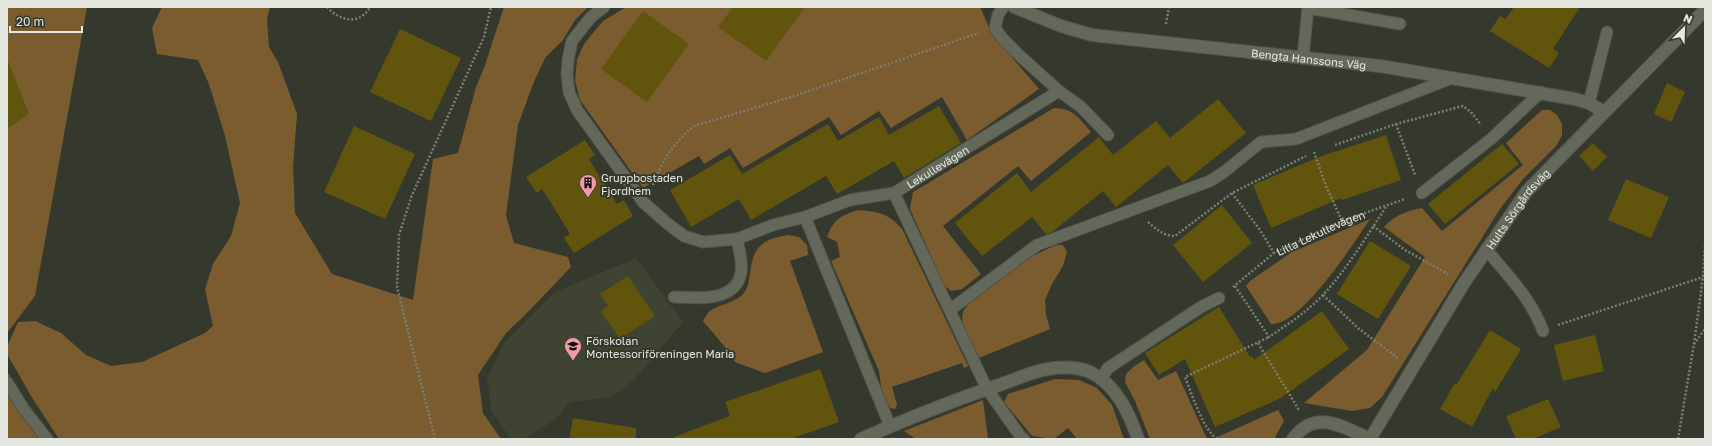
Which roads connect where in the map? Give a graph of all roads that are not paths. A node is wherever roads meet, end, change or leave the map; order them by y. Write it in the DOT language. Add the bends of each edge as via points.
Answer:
graph roads {
  1 [pos="604,7"];
  2 [pos="1003,7"];
  3 [pos="1014,7"];
  4 [pos="1308,7"];
  5 [pos="1705,10"];
  6 [pos="1400,24"];
  7 [pos="1607,32"];
  8 [pos="1303,57"];
  9 [pos="1452,78"];
  10 [pos="1059,91"];
  11 [pos="1541,92"];
  12 [pos="1589,103"];
  13 [pos="1604,112"];
  14 [pos="1108,135"];
  15 [pos="894,193"];
  16 [pos="1422,193"];
  17 [pos="806,216"];
  18 [pos="737,239"];
  19 [pos="1486,249"];
  20 [pos="674,297"];
  21 [pos="1219,298"];
  22 [pos="950,310"];
  23 [pos="1543,330"];
  24 [pos="1101,379"];
  25 [pos="7,382"];
  26 [pos="987,389"];
  27 [pos="890,426"];
  28 [pos="47,439"];
  29 [pos="860,439"];
  30 [pos="1024,439"];
  31 [pos="1138,439"];
  32 [pos="1294,439"];
  33 [pos="1370,439"];
  1 -- 18 [label="lane, Lekullevägen" via="591,17 572,41 567,67 569,92 577,110 643,202 668,224 684,236 704,242"];
  2 -- 10 [label="lane" via="995,28 1019,55"];
  3 -- 8 [label="street, Bengta Hanssons Väg" via="1061,26 1092,35"];
  4 -- 6 [label="lane"];
  4 -- 8 [label="lane"];
  5 -- 13 [label="street, Hults Sörgårdsväg"];
  7 -- 12 [label="lane"];
  8 -- 9 [label="street, Bengta Hanssons Väg"];
  9 -- 11 [label="street, Bengta Hanssons Väg"];
  9 -- 22 [label="lane" via="1296,139 1261,142 1210,181 1037,245"];
  10 -- 14 [label="lane" via="1081,107"];
  10 -- 15 [label="lane, Lekullevägen"];
  11 -- 12 [label="street, Bengta Hanssons Väg"];
  11 -- 16 [label="lane" via="1491,139"];
  12 -- 13 [label="street, Bengta Hanssons Väg"];
  13 -- 19 [label="street, Hults Sörgårdsväg" via="1527,191"];
  15 -- 17 [label="lane, Lekullevägen" via="850,200"];
  15 -- 22 [label="lane"];
  17 -- 18 [label="lane, Lekullevägen"];
  17 -- 27 [label="lane"];
  18 -- 20 [label="lane" via="741,274 733,289 708,298"];
  19 -- 23 [label="lane" via="1530,301"];
  19 -- 33 [label="street, Hults Sörgårdsväg"];
  21 -- 24 [label="lane" via="1108,368"];
  22 -- 26 [label="lane"];
  24 -- 26 [label="street" via="1089,372 1076,369 1047,369"];
  24 -- 31 [label="street" via="1118,394 1130,416"];
  25 -- 28 [label="lane"];
  26 -- 27 [label="street"];
  26 -- 30 [label="lane"];
  27 -- 29 [label="street"];
  32 -- 33 [label="street" via="1307,424 1322,422 1335,424"];
}
